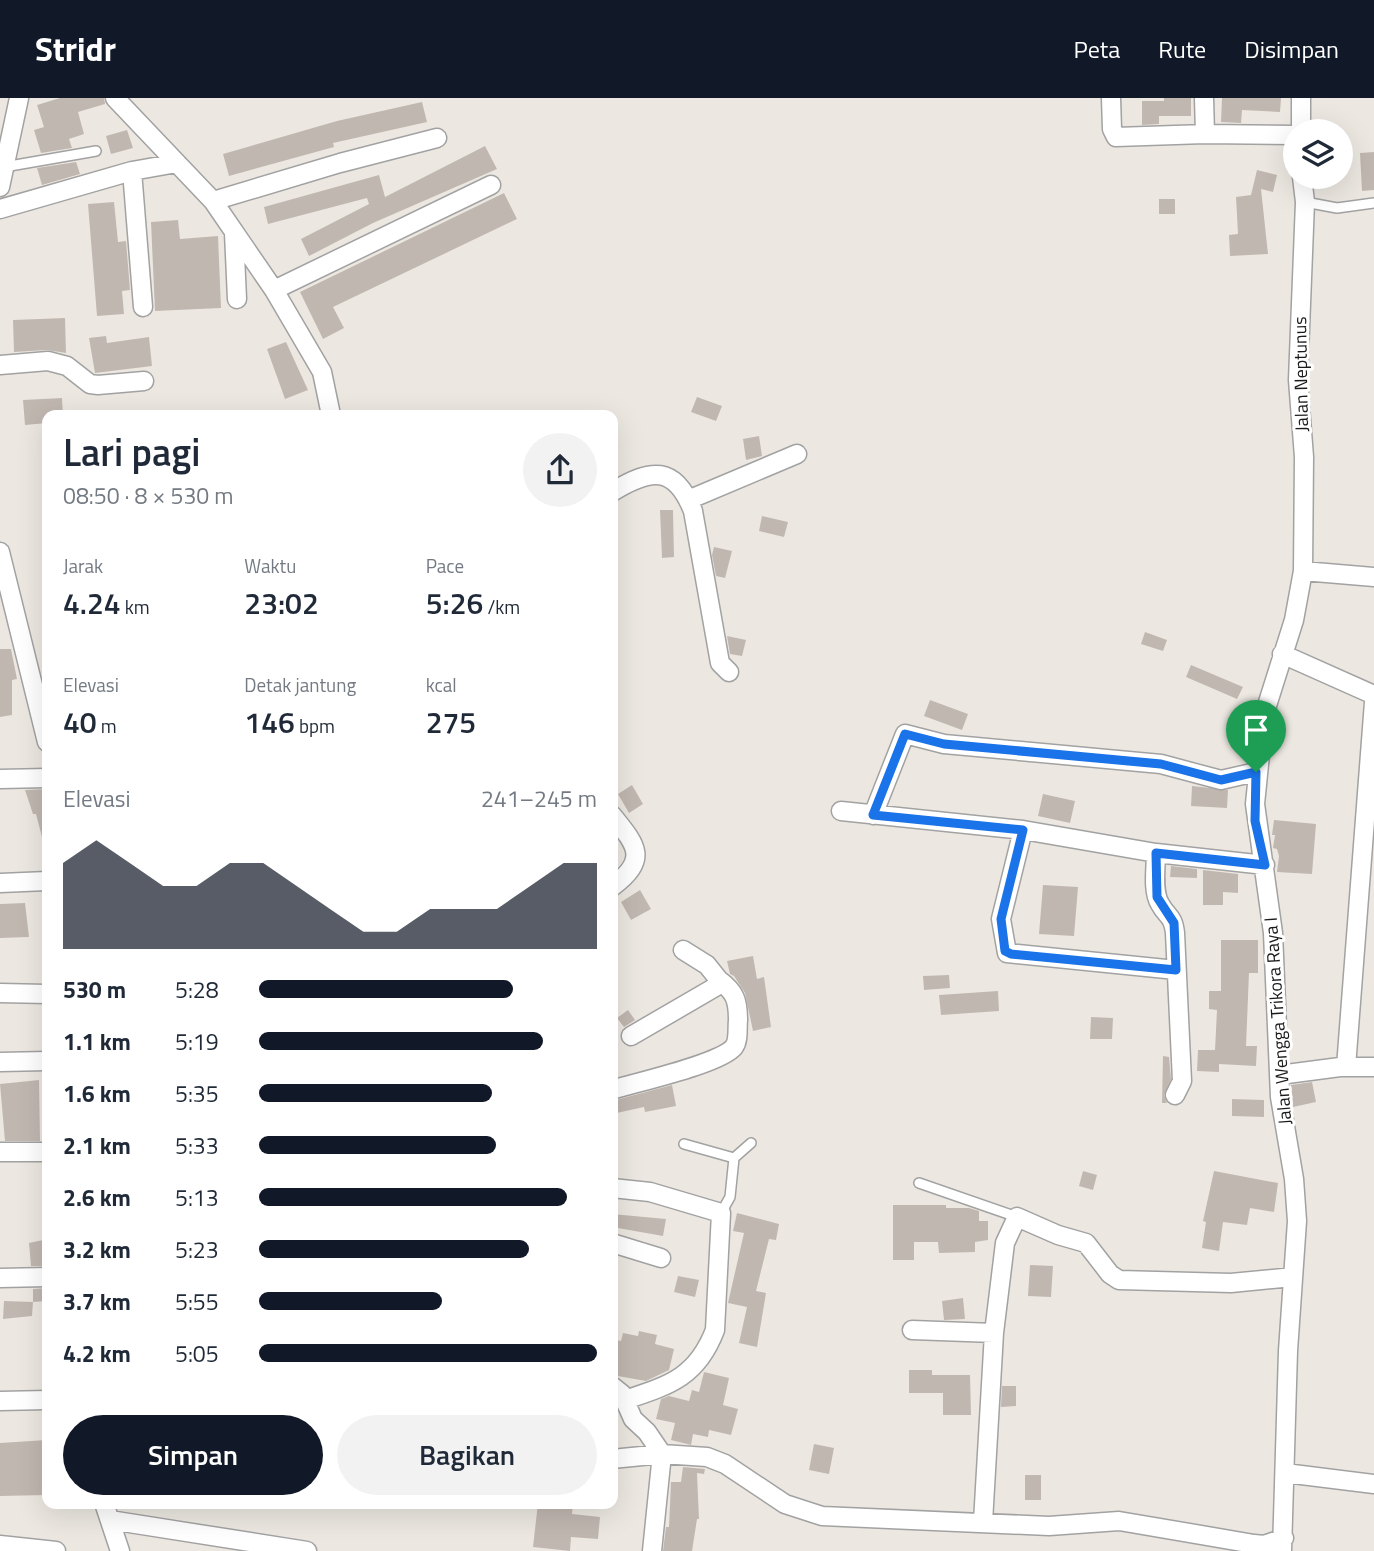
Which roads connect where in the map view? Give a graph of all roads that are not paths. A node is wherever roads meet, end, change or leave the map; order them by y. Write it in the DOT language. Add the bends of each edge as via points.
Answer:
graph roads {
  1 [pos="19,98"];
  2 [pos="115,98"];
  3 [pos="1111,98"];
  4 [pos="1204,98"];
  5 [pos="1301,98"];
  6 [pos="1301,119"];
  7 [pos="1205,134"];
  8 [pos="1283,135"];
  9 [pos="437,138"];
  10 [pos="96,151"];
  11 [pos="177,163"];
  12 [pos="4,167"];
  13 [pos="132,171"];
  14 [pos="491,185"];
  15 [pos="0,187"];
  16 [pos="1303,189"];
  17 [pos="213,201"];
  18 [pos="1305,202"];
  19 [pos="1374,203"];
  20 [pos="0,209"];
  21 [pos="234,233"];
  22 [pos="274,290"];
  23 [pos="237,299"];
  24 [pos="143,307"];
  25 [pos="0,365"];
  26 [pos="144,381"];
  27 [pos="330,410"];
  28 [pos="797,454"];
  29 [pos="618,488"];
  30 [pos="688,500"];
  31 [pos="0,552"];
  32 [pos="1303,571"];
  33 [pos="3,573"];
  34 [pos="1374,576"];
  35 [pos="1282,654"];
  36 [pos="729,672"];
  37 [pos="1374,695"];
  38 [pos="1374,702"];
  39 [pos="42,723"];
  40 [pos="1256,772"];
  41 [pos="42,778"];
  42 [pos="0,779"];
  43 [pos="841,811"];
  44 [pos="873,815"];
  45 [pos="618,823"];
  46 [pos="1023,830"];
  47 [pos="1156,853"];
  48 [pos="1265,865"];
  49 [pos="42,881"];
  50 [pos="618,882"];
  51 [pos="0,883"];
  52 [pos="1366,890"];
  53 [pos="683,950"];
  54 [pos="1176,970"];
  55 [pos="719,980"];
  56 [pos="0,993"];
  57 [pos="42,994"];
  58 [pos="631,1036"];
  59 [pos="42,1060"];
  60 [pos="0,1062"];
  61 [pos="1346,1067"];
  62 [pos="1374,1067"];
  63 [pos="1279,1075"];
  64 [pos="618,1088"];
  65 [pos="1175,1095"];
  66 [pos="751,1143"];
  67 [pos="684,1144"];
  68 [pos="0,1152"];
  69 [pos="42,1152"];
  70 [pos="734,1158"];
  71 [pos="919,1183"];
  72 [pos="618,1189"];
  73 [pos="722,1213"];
  74 [pos="1017,1217"];
  75 [pos="618,1246"];
  76 [pos="661,1258"];
  77 [pos="42,1277"];
  78 [pos="1293,1277"];
  79 [pos="0,1278"];
  80 [pos="912,1330"];
  81 [pos="994,1333"];
  82 [pos="618,1392"];
  83 [pos="42,1400"];
  84 [pos="625,1400"];
  85 [pos="0,1401"];
  86 [pos="662,1454"];
  87 [pos="618,1458"];
  88 [pos="1285,1472"];
  89 [pos="1374,1484"];
  90 [pos="107,1512"];
  91 [pos="983,1522"];
  92 [pos="1283,1544"];
  93 [pos="0,1545"];
  94 [pos="56,1551"];
  95 [pos="120,1551"];
  96 [pos="307,1551"];
  97 [pos="653,1551"];
  1 -- 12 [label="street"];
  2 -- 11 [label="street"];
  3 -- 7 [label="street" via="1116,137"];
  4 -- 7 [label="street"];
  5 -- 6 [label="street"];
  7 -- 8 [label="street"];
  9 -- 17 [label="street"];
  10 -- 12 [label="lane"];
  11 -- 13 [label="street"];
  11 -- 17 [label="street"];
  12 -- 15 [label="street"];
  13 -- 20 [label="street"];
  13 -- 24 [label="street"];
  14 -- 22 [label="street"];
  16 -- 18 [label="street, Jalan Neptunus"];
  17 -- 21 [label="street"];
  18 -- 19 [label="lane" via="1337,208"];
  18 -- 32 [label="street, Jalan Neptunus" via="1298,380 1304,457"];
  21 -- 22 [label="street"];
  21 -- 23 [label="street"];
  22 -- 27 [label="street" via="322,372"];
  25 -- 26 [label="street" via="48,361 67,366 98,386"];
  28 -- 30 [label="street"];
  29 -- 30 [label="street" via="651,474 670,477 684,489"];
  30 -- 36 [label="street" via="720,663"];
  31 -- 33 [label="street"];
  32 -- 34 [label="street"];
  32 -- 35 [label="street, Jalan Wengga Trikora Raya I"];
  33 -- 39 [label="street"];
  35 -- 37 [label="street"];
  35 -- 40 [label="street, Jalan Wengga Trikora Raya I" via="1264,715"];
  38 -- 52 [label="street"];
  40 -- 44 [label="street" via="1221,780 1161,764 944,744 905,734"];
  40 -- 48 [label="street, Jalan Wengga Trikora Raya I" via="1255,821"];
  41 -- 42 [label="street"];
  43 -- 44 [label="street"];
  44 -- 46 [label="street"];
  45 -- 50 [label="street" via="637,853 631,871"];
  46 -- 47 [label="street"];
  46 -- 54 [label="street" via="1001,919 1007,953"];
  47 -- 48 [label="street"];
  47 -- 54 [label="street" via="1157,897 1174,923"];
  48 -- 63 [label="street, Jalan Wengga Trikora Raya I"];
  49 -- 51 [label="street"];
  52 -- 61 [label="street"];
  53 -- 55 [label="street" via="707,965"];
  54 -- 65 [label="street" via="1182,1081"];
  55 -- 58 [label="street" via="709,994"];
  55 -- 64 [label="street" via="731,989 738,1004 733,1047 711,1061"];
  56 -- 57 [label="street"];
  59 -- 60 [label="street"];
  61 -- 62 [label="street"];
  61 -- 63 [label="street"];
  63 -- 78 [label="street, Jalan Wengga Trikora Raya I" via="1297,1221"];
  66 -- 70 [label="lane"];
  67 -- 70 [label="lane"];
  68 -- 69 [label="street"];
  70 -- 73 [label="lane" via="730,1197"];
  71 -- 74 [label="lane"];
  72 -- 73 [label="street" via="650,1192"];
  73 -- 84 [label="street" via="715,1329 708,1348 680,1379"];
  74 -- 78 [label="street" via="1086,1243 1119,1280 1231,1283"];
  74 -- 81 [label="street" via="1005,1243"];
  75 -- 76 [label="street"];
  77 -- 79 [label="street"];
  78 -- 88 [label="street, Jalan Wengga Trikora Raya I"];
  80 -- 81 [label="street"];
  81 -- 91 [label="street"];
  82 -- 84 [label="street"];
  83 -- 85 [label="street"];
  84 -- 86 [label="street" via="633,1419"];
  86 -- 87 [label="street"];
  86 -- 91 [label="street" via="718,1461 785,1504 822,1516"];
  86 -- 97 [label="street"];
  88 -- 89 [label="street"];
  88 -- 92 [label="street, Jalan Wengga Trikora Raya I"];
  90 -- 95 [label="street"];
  90 -- 96 [label="street"];
  91 -- 92 [label="street" via="1049,1526 1119,1521 1254,1544"];
  93 -- 94 [label="street"];
}
